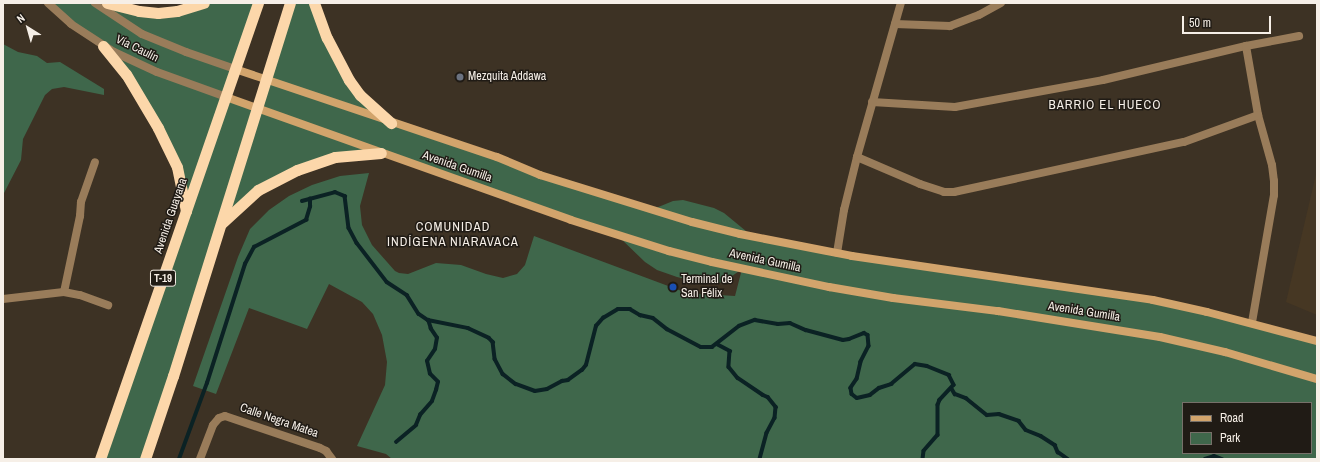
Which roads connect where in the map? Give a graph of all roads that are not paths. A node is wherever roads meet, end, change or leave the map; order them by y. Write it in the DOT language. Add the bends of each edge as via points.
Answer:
graph roads {
  1 [pos="48,3"];
  2 [pos="95,3"];
  3 [pos="107,3"];
  4 [pos="204,3"];
  5 [pos="258,3"];
  6 [pos="290,3"];
  7 [pos="314,3"];
  8 [pos="900,3"];
  9 [pos="1001,3"];
  10 [pos="895,24"];
  11 [pos="1299,36"];
  12 [pos="103,46"];
  13 [pos="1246,46"];
  14 [pos="235,69"];
  15 [pos="266,80"];
  16 [pos="226,97"];
  17 [pos="872,102"];
  18 [pos="256,108"];
  19 [pos="1258,115"];
  20 [pos="391,123"];
  21 [pos="381,153"];
  22 [pos="857,157"];
  23 [pos="95,162"];
  24 [pos="186,213"];
  25 [pos="219,227"];
  26 [pos="837,253"];
  27 [pos="64,292"];
  28 [pos="3,299"];
  29 [pos="108,305"];
  30 [pos="1252,323"];
  31 [pos="1317,341"];
  32 [pos="1317,379"];
  33 [pos="330,457"];
  34 [pos="100,459"];
  35 [pos="145,459"];
  36 [pos="200,459"];
  1 -- 12 [label="street, Vía Caulín" via="71,24"];
  2 -- 14 [label="street, Vía Caulín" via="142,34"];
  3 -- 4 [label="highway" via="158,13 178,11"];
  5 -- 14 [label="highway, Avenida Guayana / T-19"];
  6 -- 15 [label="highway"];
  7 -- 20 [label="highway" via="327,38 349,80 360,95"];
  8 -- 10 [label="street"];
  9 -- 10 [label="street" via="950,26"];
  10 -- 17 [label="street"];
  11 -- 13 [label="street"];
  12 -- 16 [label="street, Vía Caulín" via="130,61"];
  12 -- 24 [label="highway" via="137,90 177,167"];
  13 -- 17 [label="street" via="1103,80 955,107"];
  13 -- 19 [label="street"];
  14 -- 15 [label="main road, Avenida Gumilla"];
  14 -- 16 [label="highway, Avenida Guayana / T-19"];
  15 -- 18 [label="highway"];
  15 -- 20 [label="main road, Avenida Gumilla"];
  16 -- 18 [label="main road, Avenida Gumilla"];
  16 -- 24 [label="highway, Avenida Guayana / T-19"];
  17 -- 22 [label="street"];
  18 -- 21 [label="main road, Avenida Gumilla"];
  18 -- 25 [label="highway"];
  19 -- 22 [label="street" via="1184,142 954,192 944,192 920,184"];
  19 -- 30 [label="street" via="1272,165 1274,195"];
  20 -- 26 [label="main road, Avenida Gumilla" via="497,157 540,175 651,210 740,234"];
  21 -- 25 [label="highway" via="335,157 316,162 283,177 258,190"];
  21 -- 32 [label="main road, Avenida Gumilla" via="604,231 712,262 893,298 1160,336"];
  22 -- 26 [label="street"];
  23 -- 27 [label="street" via="81,202"];
  24 -- 34 [label="highway, Avenida Guayana / T-19"];
  25 -- 35 [label="highway"];
  26 -- 30 [label="main road, Avenida Gumilla" via="1111,293"];
  27 -- 28 [label="street"];
  27 -- 29 [label="street"];
  30 -- 31 [label="main road, Avenida Gumilla"];
  33 -- 36 [label="street, Calle Negra Matea" via="320,448 225,416 213,425"];
}
